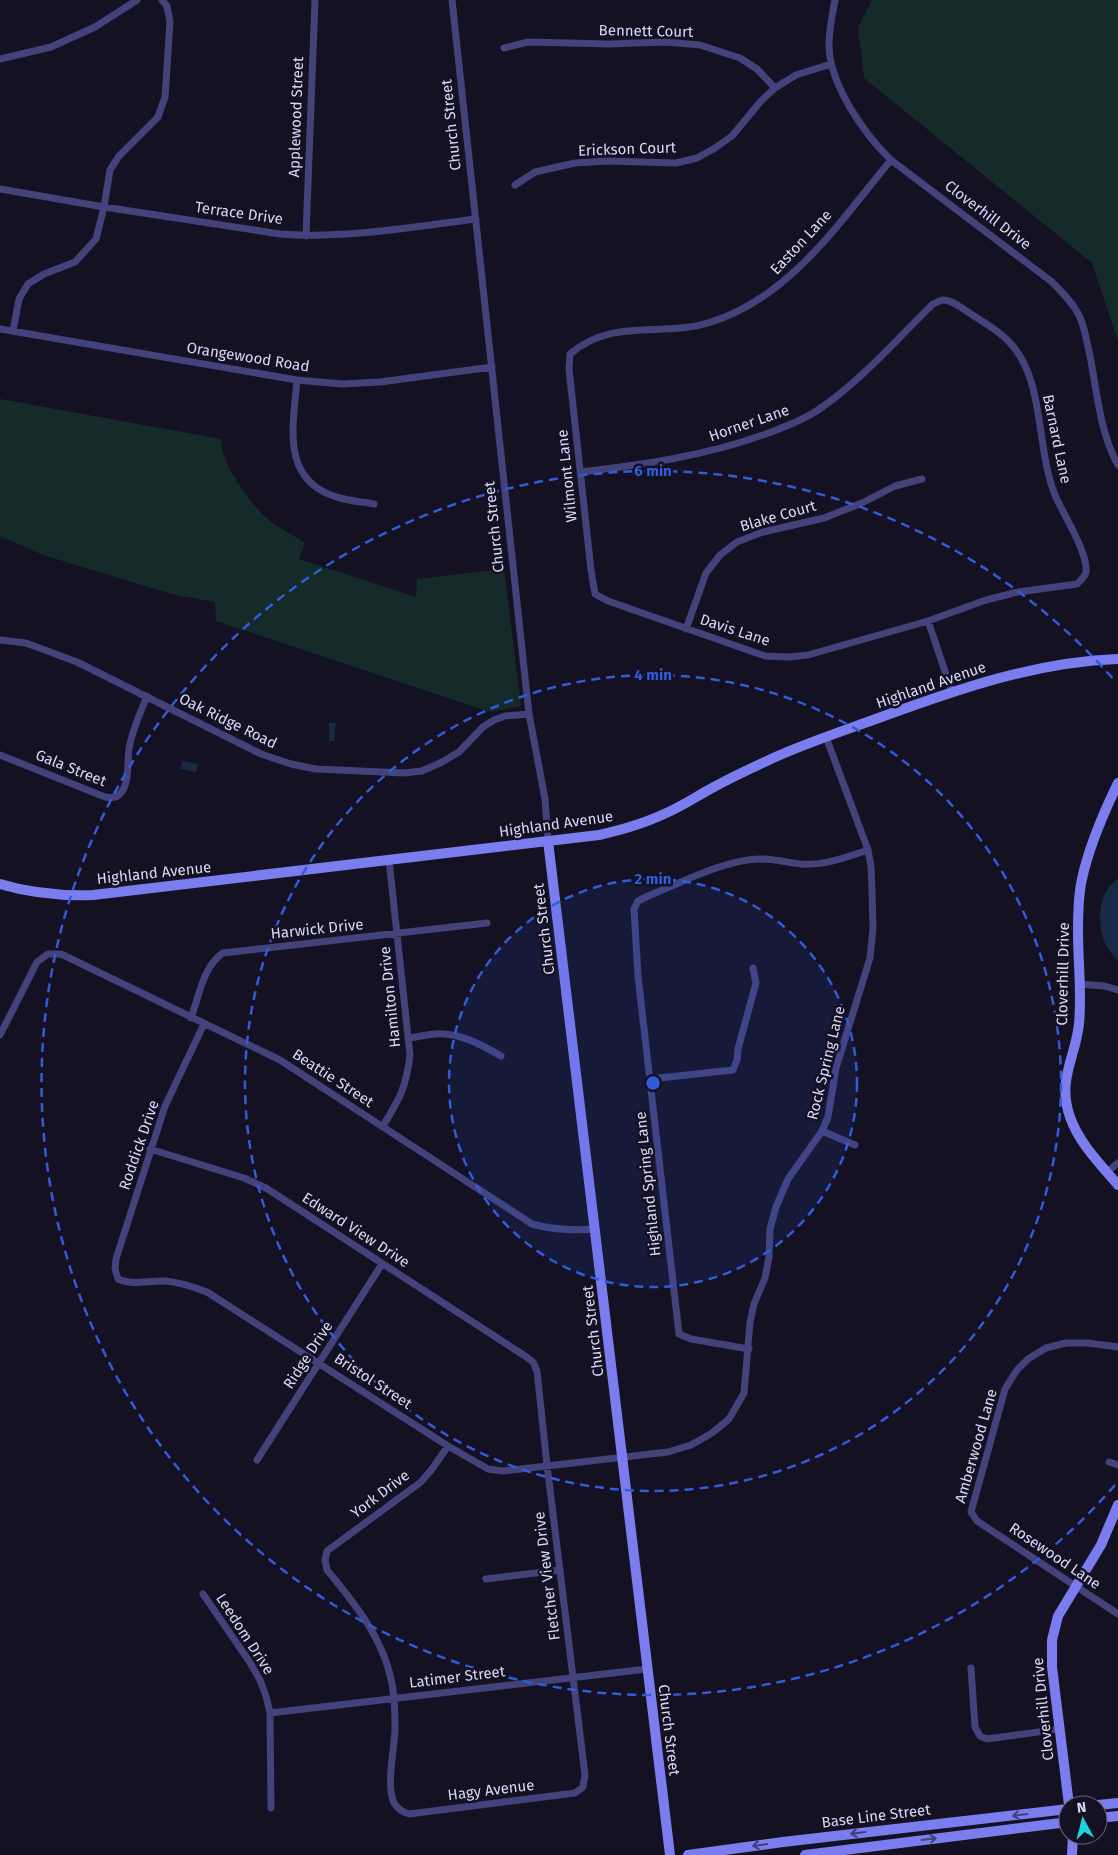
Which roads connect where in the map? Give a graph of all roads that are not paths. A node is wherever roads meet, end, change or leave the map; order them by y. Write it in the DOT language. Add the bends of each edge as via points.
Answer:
graph roads {
  1 [pos="137,0"];
  2 [pos="162,0"];
  3 [pos="314,0"];
  4 [pos="452,0"];
  5 [pos="835,0"];
  6 [pos="504,48"];
  7 [pos="0,59"];
  8 [pos="831,64"];
  9 [pos="775,88"];
  10 [pos="891,160"];
  11 [pos="516,185"];
  12 [pos="0,189"];
  13 [pos="104,207"];
  14 [pos="476,219"];
  15 [pos="306,236"];
  16 [pos="943,300"];
  17 [pos="0,329"];
  18 [pos="13,331"];
  19 [pos="570,354"];
  20 [pos="492,367"];
  21 [pos="298,380"];
  22 [pos="1118,465"];
  23 [pos="580,472"];
  24 [pos="922,478"];
  25 [pos="374,504"];
  26 [pos="595,594"];
  27 [pos="928,621"];
  28 [pos="686,629"];
  29 [pos="0,640"];
  30 [pos="1118,659"];
  31 [pos="952,692"];
  32 [pos="147,696"];
  33 [pos="529,714"];
  34 [pos="826,737"];
  35 [pos="0,755"];
  36 [pos="1118,783"];
  37 [pos="548,842"];
  38 [pos="868,850"];
  39 [pos="389,860"];
  40 [pos="0,884"];
  41 [pos="487,924"];
  42 [pos="397,934"];
  43 [pos="754,968"];
  44 [pos="1080,984"];
  45 [pos="1118,990"];
  46 [pos="191,1018"];
  47 [pos="204,1024"];
  48 [pos="0,1035"];
  49 [pos="408,1038"];
  50 [pos="501,1056"];
  51 [pos="650,1079"];
  52 [pos="383,1126"];
  53 [pos="822,1131"];
  54 [pos="855,1145"];
  55 [pos="150,1149"];
  56 [pos="1118,1163"];
  57 [pos="1107,1172"];
  58 [pos="1118,1185"];
  59 [pos="596,1229"];
  60 [pos="382,1264"];
  61 [pos="118,1279"];
  62 [pos="1118,1347"];
  63 [pos="749,1349"];
  64 [pos="533,1362"];
  65 [pos="319,1363"];
  66 [pos="448,1446"];
  67 [pos="622,1456"];
  68 [pos="256,1460"];
  69 [pos="1109,1462"];
  70 [pos="547,1465"];
  71 [pos="1118,1465"];
  72 [pos="1118,1505"];
  73 [pos="976,1521"];
  74 [pos="560,1570"];
  75 [pos="486,1579"];
  76 [pos="1076,1586"];
  77 [pos="203,1594"];
  78 [pos="1118,1614"];
  79 [pos="970,1668"];
  80 [pos="647,1669"];
  81 [pos="573,1678"];
  82 [pos="394,1698"];
  83 [pos="270,1712"];
  84 [pos="1060,1729"];
  85 [pos="583,1787"];
  86 [pos="1068,1795"];
  87 [pos="271,1808"];
  88 [pos="1058,1810"];
  89 [pos="1058,1823"];
  90 [pos="670,1855"];
  91 [pos="688,1855"];
  92 [pos="805,1855"];
  1 -- 7 [label="street" via="95,27 51,47"];
  2 -- 13 [label="street" via="167,6 170,22 164,97 158,118 119,156 110,170"];
  3 -- 15 [label="street, Applewood Street"];
  4 -- 14 [label="street, Church Street"];
  5 -- 8 [label="street, Cloverhill Drive" via="830,28"];
  6 -- 9 [label="street, Bennett Court" via="528,42 700,45 740,58"];
  8 -- 9 [label="street, Erickson Court" via="796,75"];
  8 -- 10 [label="street, Cloverhill Drive" via="835,80 856,116 875,145"];
  9 -- 11 [label="street, Erickson Court" via="732,136 697,158 676,163 575,163 535,172"];
  10 -- 19 [label="street, Easton Lane" via="814,252 786,280 750,306 712,322 686,328 613,333 588,342"];
  10 -- 22 [label="street, Cloverhill Drive" via="1066,296 1079,316 1086,338 1104,432"];
  12 -- 13 [label="street, Terrace Drive"];
  13 -- 15 [label="street, Terrace Drive"];
  13 -- 18 [label="street" via="96,239 88,249 75,262 28,284 19,299"];
  14 -- 15 [label="street, Terrace Drive" via="346,235"];
  14 -- 20 [label="street, Church Street"];
  16 -- 23 [label="street, Horner Lane" via="933,304 850,386 817,411 786,427 700,454"];
  16 -- 27 [label="street, Barnard Lane" via="997,330 1022,358 1030,377 1054,494 1084,559 1086,572 1077,584 1018,592"];
  17 -- 18 [label="street, Orangewood Road"];
  18 -- 21 [label="street, Orangewood Road"];
  19 -- 23 [label="street, Wilmont Lane"];
  20 -- 21 [label="street, Orangewood Road" via="380,382 342,384"];
  20 -- 33 [label="street, Church Street"];
  21 -- 25 [label="street" via="293,424 293,448 298,467 314,487 339,498"];
  23 -- 26 [label="street, Wilmont Lane"];
  24 -- 28 [label="street, Blake Court" via="895,486 824,518 763,532 737,542 720,555 706,573"];
  26 -- 28 [label="street, Davis Lane"];
  27 -- 28 [label="street, Davis Lane" via="808,655 788,657 765,656"];
  27 -- 31 [label="street"];
  29 -- 32 [label="street, Oak Ridge Road" via="26,643 53,652"];
  30 -- 31 [label="main road, Highland Avenue" via="1016,673"];
  31 -- 34 [label="main road, Highland Avenue"];
  32 -- 33 [label="street, Oak Ridge Road" via="262,754 290,764 348,771 422,771 459,752 494,720"];
  32 -- 35 [label="street, Gala Street" via="133,731 125,785 120,795 113,798"];
  33 -- 37 [label="street, Church Street" via="545,799"];
  34 -- 37 [label="main road, Highland Avenue" via="773,758 665,814 637,825 599,835"];
  34 -- 38 [label="street, Rock Spring Lane"];
  36 -- 44 [label="main road, Cloverhill Drive" via="1104,812 1081,880 1078,931"];
  37 -- 39 [label="main road, Highland Avenue"];
  37 -- 59 [label="main road, Church Street"];
  38 -- 51 [label="street, Highland Spring Lane" via="829,863 802,864 774,859 741,861 638,901 634,909 638,976"];
  38 -- 53 [label="street, Rock Spring Lane" via="872,867 870,958 836,1068 828,1116"];
  39 -- 40 [label="main road, Highland Avenue" via="93,895 46,894"];
  39 -- 42 [label="street, Hamilton Drive"];
  41 -- 42 [label="street, Harwick Drive"];
  42 -- 46 [label="street, Harwick Drive" via="223,953 209,968"];
  42 -- 49 [label="street, Hamilton Drive"];
  43 -- 51 [label="street" via="756,983 733,1070"];
  44 -- 45 [label="street"];
  44 -- 57 [label="main road, Cloverhill Drive" via="1078,1026 1065,1094 1070,1117 1080,1139"];
  46 -- 47 [label="street, Beattie Street"];
  46 -- 48 [label="street, Beattie Street" via="61,954 48,954 37,962"];
  47 -- 52 [label="street, Beattie Street" via="280,1060"];
  47 -- 55 [label="street, Roddick Drive" via="165,1106"];
  49 -- 50 [label="street" via="454,1035 481,1044"];
  49 -- 52 [label="street, Hamilton Drive" via="408,1075 401,1097"];
  51 -- 63 [label="street, Highland Spring Lane" via="678,1334 691,1340"];
  52 -- 59 [label="street, Beattie Street" via="532,1224 551,1229"];
  53 -- 54 [label="street"];
  53 -- 63 [label="street, Rock Spring Lane" via="788,1179 776,1207 770,1229 765,1278 750,1322"];
  55 -- 60 [label="street, Edward View Drive" via="266,1188"];
  55 -- 61 [label="street, Roddick Drive" via="116,1259"];
  56 -- 57 [label="street"];
  57 -- 58 [label="main road, Cloverhill Drive"];
  59 -- 67 [label="main road, Church Street"];
  60 -- 64 [label="street, Edward View Drive"];
  60 -- 65 [label="street, Ridge Drive"];
  61 -- 65 [label="street, Bristol Street" via="127,1283 165,1281 207,1292"];
  62 -- 73 [label="street, Amberwood Lane" via="1066,1343 1046,1348 1017,1370 1006,1389 974,1498 971,1512"];
  63 -- 67 [label="street, Rock Spring Lane" via="744,1393 729,1418 712,1434 691,1446 668,1452"];
  64 -- 70 [label="street, Fletcher View Drive" via="537,1371"];
  65 -- 66 [label="street, Bristol Street"];
  65 -- 68 [label="street, Ridge Drive"];
  66 -- 70 [label="street, Bristol Street" via="488,1469 503,1471"];
  66 -- 82 [label="street, York Drive" via="421,1482 327,1551 325,1560 328,1570 371,1627 384,1657"];
  67 -- 70 [label="street, Bristol Street"];
  67 -- 80 [label="main road, Church Street"];
  69 -- 71 [label="street"];
  70 -- 74 [label="street, Fletcher View Drive"];
  72 -- 76 [label="main road, Cloverhill Drive" via="1101,1545"];
  73 -- 76 [label="street, Rosewood Lane"];
  74 -- 75 [label="street"];
  74 -- 81 [label="street, Fletcher View Drive"];
  76 -- 78 [label="street, Rosewood Lane"];
  76 -- 84 [label="main road, Cloverhill Drive" via="1058,1616 1052,1640"];
  77 -- 83 [label="street, Leedom Drive" via="250,1661"];
  79 -- 84 [label="street" via="976,1727 980,1736 987,1739"];
  80 -- 81 [label="street, Latimer Street"];
  80 -- 90 [label="main road, Church Street"];
  81 -- 82 [label="street, Latimer Street"];
  81 -- 85 [label="street, Fletcher View Drive" via="585,1775"];
  82 -- 83 [label="street, Latimer Street"];
  82 -- 85 [label="street, Hagy Avenue" via="391,1784 394,1802 400,1811 408,1814 575,1793"];
  83 -- 87 [label="street, Leedom Drive"];
  84 -- 86 [label="main road, Cloverhill Drive"];
  88 -- 91 [label="main road, Base Line Street, one-way"];
  92 -- 89 [label="main road, Base Line Street, one-way"];
}
